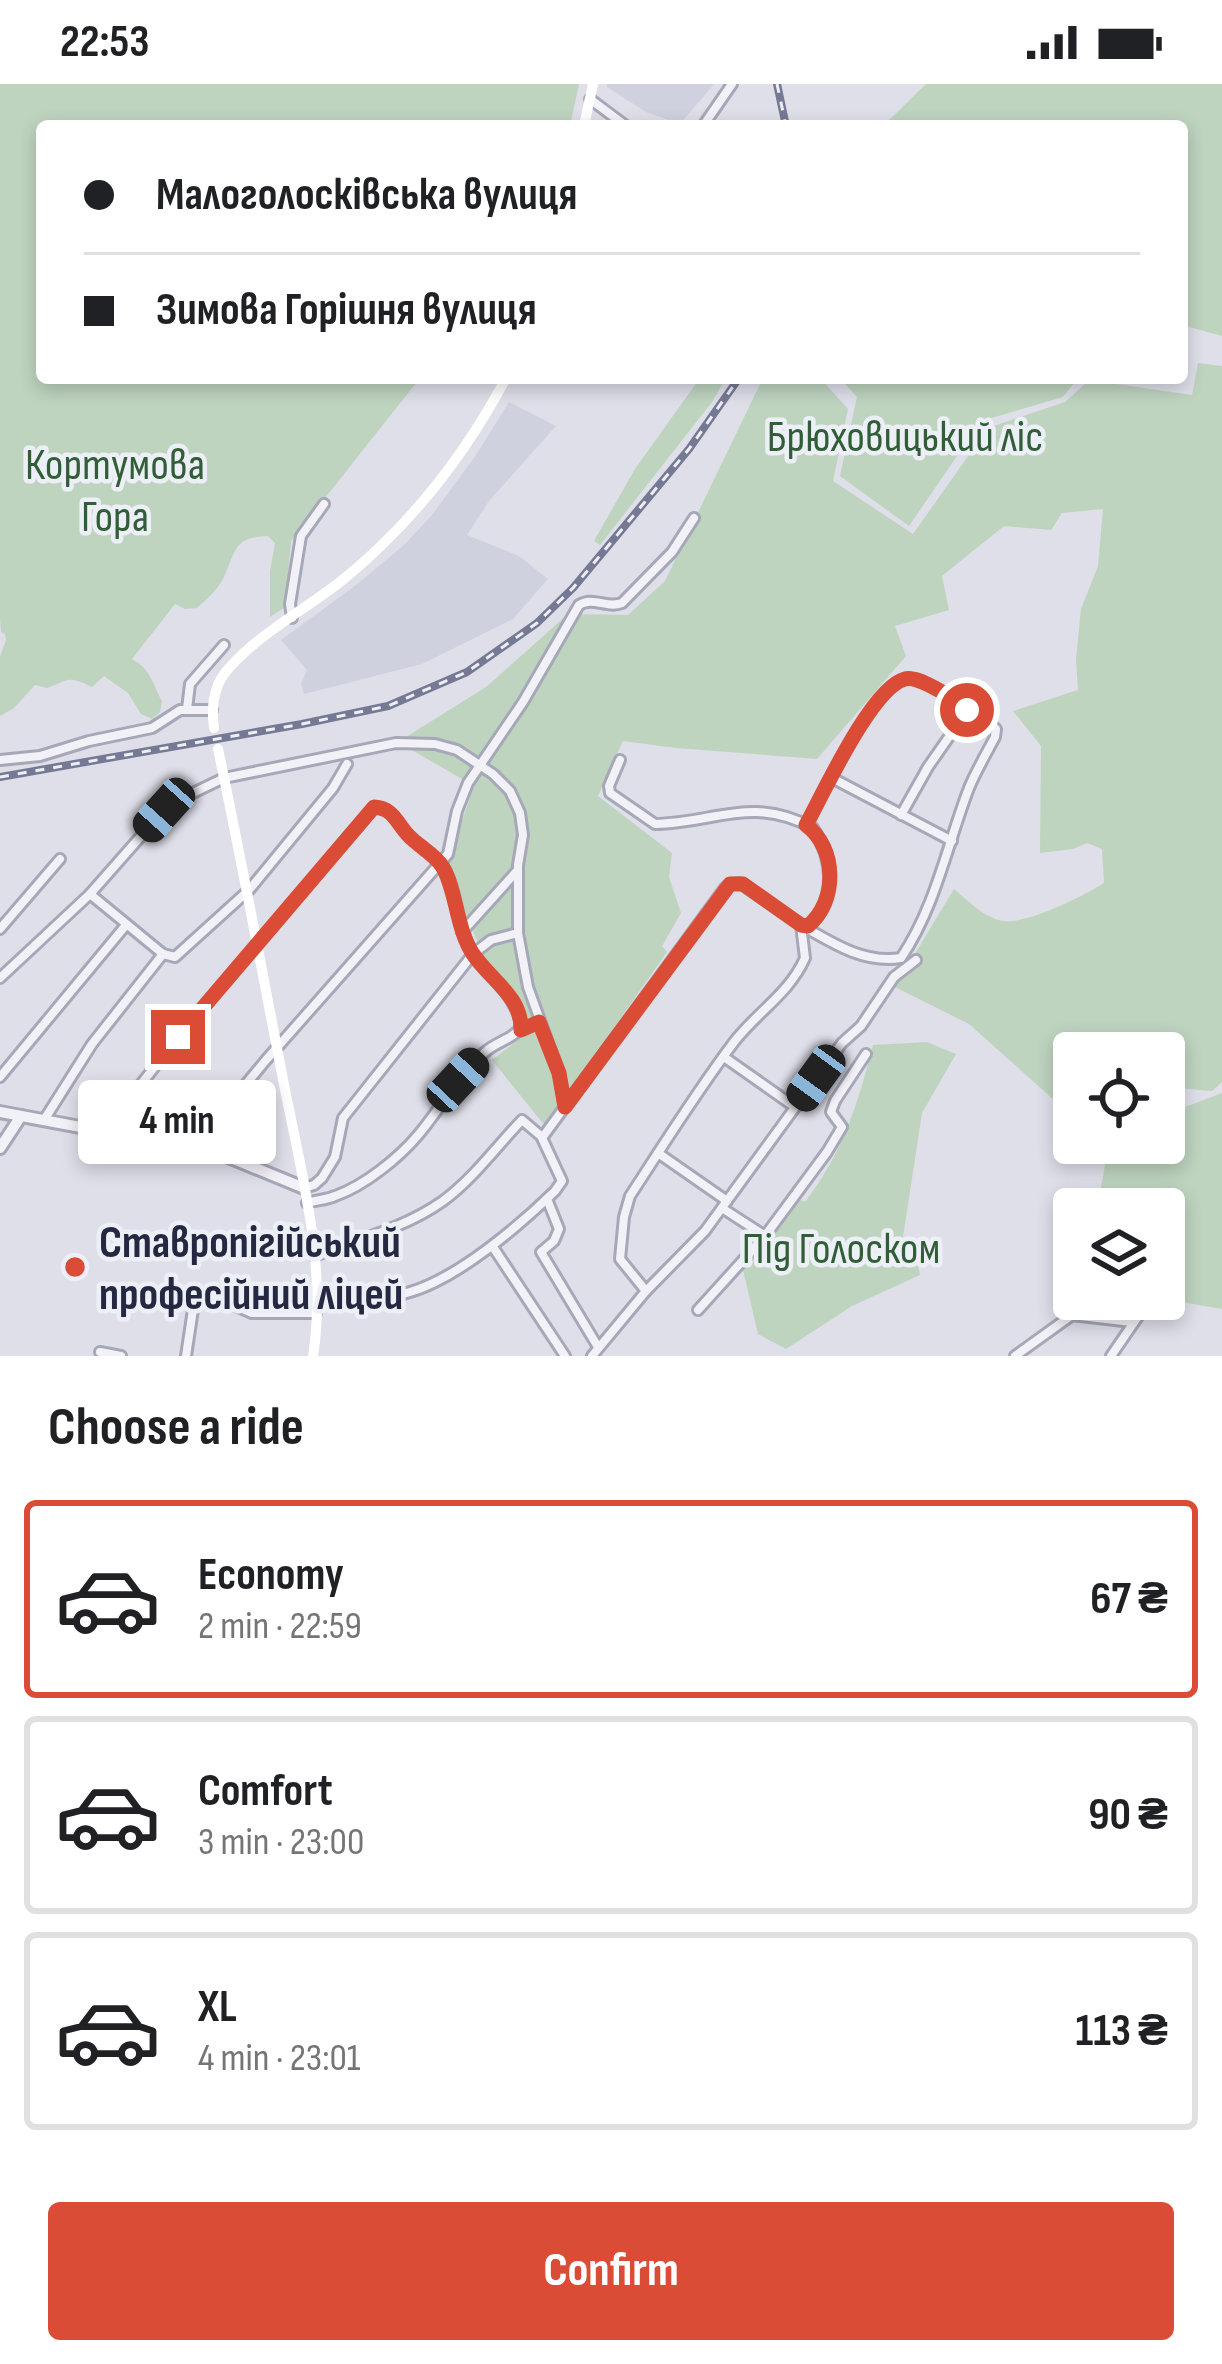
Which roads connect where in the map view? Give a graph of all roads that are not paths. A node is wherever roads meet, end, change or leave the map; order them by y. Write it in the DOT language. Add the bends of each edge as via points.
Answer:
graph roads {
  1 [pos="593,84"];
  2 [pos="731,84"];
  3 [pos="590,99"];
  4 [pos="585,120"];
  5 [pos="615,120"];
  6 [pos="707,120"];
  7 [pos="502,384"];
  8 [pos="324,504"];
  9 [pos="694,518"];
  10 [pos="292,618"];
  11 [pos="224,645"];
  12 [pos="964,705"];
  13 [pos="187,709"];
  14 [pos="212,710"];
  15 [pos="214,728"];
  16 [pos="218,749"];
  17 [pos="0,760"];
  18 [pos="620,760"];
  19 [pos="347,764"];
  20 [pos="480,766"];
  21 [pos="224,778"];
  22 [pos="832,778"];
  23 [pos="902,815"];
  24 [pos="806,825"];
  25 [pos="952,841"];
  26 [pos="60,859"];
  27 [pos="440,864"];
  28 [pos="518,872"];
  29 [pos="249,890"];
  30 [pos="90,894"];
  31 [pos="126,925"];
  32 [pos="801,925"];
  33 [pos="0,929"];
  34 [pos="463,932"];
  35 [pos="518,932"];
  36 [pos="257,943"];
  37 [pos="163,954"];
  38 [pos="473,954"];
  39 [pos="901,958"];
  40 [pos="0,978"];
  41 [pos="539,1022"];
  42 [pos="521,1030"];
  43 [pos="277,1048"];
  44 [pos="866,1054"];
  45 [pos="724,1057"];
  46 [pos="0,1077"];
  47 [pos="565,1107"];
  48 [pos="795,1108"];
  49 [pos="0,1112"];
  50 [pos="21,1116"];
  51 [pos="44,1120"];
  52 [pos="111,1132"];
  53 [pos="542,1138"];
  54 [pos="0,1148"];
  55 [pos="197,1148"];
  56 [pos="658,1153"];
  57 [pos="304,1188"];
  58 [pos="547,1199"];
  59 [pos="307,1203"];
  60 [pos="724,1204"];
  61 [pos="765,1236"];
  62 [pos="493,1247"];
  63 [pos="314,1256"];
  64 [pos="646,1291"];
  65 [pos="316,1307"];
  66 [pos="698,1310"];
  67 [pos="1065,1320"];
  68 [pos="1115,1320"];
  69 [pos="1132,1322"];
  70 [pos="100,1352"];
  71 [pos="595,1352"];
  72 [pos="121,1356"];
  73 [pos="185,1356"];
  74 [pos="313,1356"];
  75 [pos="565,1356"];
  76 [pos="1015,1356"];
  77 [pos="1111,1356"];
  1 -- 3 [label="main road"];
  2 -- 6 [label="street"];
  3 -- 4 [label="main road"];
  3 -- 5 [label="street"];
  7 -- 10 [label="main road" via="411,518"];
  8 -- 10 [label="street" via="301,536"];
  9 -- 20 [label="street" via="622,603 580,605"];
  10 -- 14 [label="main road" via="230,667"];
  11 -- 13 [label="street" via="190,684"];
  12 -- 22 [label="street" via="902,679 861,722"];
  12 -- 23 [label="street" via="965,716"];
  12 -- 25 [label="street" via="996,729"];
  13 -- 14 [label="street"];
  13 -- 17 [label="street" via="152,728"];
  14 -- 15 [label="main road"];
  16 -- 21 [label="main road"];
  18 -- 24 [label="street" via="610,793 655,824 761,811"];
  19 -- 29 [label="street"];
  20 -- 21 [label="street" via="457,750 414,741"];
  20 -- 27 [label="street"];
  20 -- 28 [label="street" via="505,785 520,812"];
  21 -- 29 [label="main road"];
  21 -- 30 [label="street" via="164,810"];
  22 -- 23 [label="street"];
  22 -- 24 [label="street"];
  23 -- 25 [label="street"];
  24 -- 32 [label="street" via="824,844 829,890 817,918"];
  25 -- 39 [label="street"];
  26 -- 33 [label="street"];
  27 -- 34 [label="street"];
  27 -- 36 [label="street" via="392,813 374,807"];
  27 -- 43 [label="street"];
  28 -- 34 [label="street"];
  28 -- 35 [label="street"];
  29 -- 36 [label="main road"];
  29 -- 37 [label="street" via="184,951"];
  30 -- 31 [label="street"];
  30 -- 40 [label="street"];
  31 -- 37 [label="street"];
  31 -- 46 [label="street"];
  32 -- 39 [label="street" via="850,952"];
  32 -- 45 [label="street" via="800,970"];
  32 -- 47 [label="street" via="743,884 730,884"];
  34 -- 38 [label="street"];
  35 -- 38 [label="street"];
  35 -- 41 [label="street"];
  36 -- 43 [label="main road"];
  36 -- 52 [label="street"];
  37 -- 51 [label="street"];
  38 -- 42 [label="street" via="507,992"];
  38 -- 57 [label="street" via="343,1118 335,1157"];
  39 -- 48 [label="street" via="917,956"];
  41 -- 42 [label="street"];
  41 -- 47 [label="street"];
  42 -- 59 [label="street" via="487,1050 381,1168"];
  43 -- 55 [label="street"];
  43 -- 57 [label="main road"];
  44 -- 61 [label="street" via="831,1112 842,1127"];
  45 -- 48 [label="street"];
  45 -- 56 [label="street"];
  47 -- 53 [label="street"];
  48 -- 60 [label="street"];
  49 -- 50 [label="street"];
  50 -- 51 [label="street"];
  50 -- 54 [label="street"];
  51 -- 52 [label="street"];
  52 -- 55 [label="street"];
  53 -- 58 [label="street" via="562,1181"];
  53 -- 63 [label="street" via="522,1120 439,1204"];
  55 -- 57 [label="street"];
  56 -- 60 [label="street"];
  56 -- 64 [label="street" via="630,1196 621,1244 620,1259"];
  57 -- 59 [label="main road"];
  58 -- 62 [label="street"];
  58 -- 71 [label="street" via="559,1229 541,1252"];
  59 -- 63 [label="main road"];
  60 -- 61 [label="street"];
  60 -- 64 [label="street"];
  61 -- 66 [label="street"];
  62 -- 65 [label="street" via="409,1292"];
  62 -- 75 [label="street"];
  63 -- 65 [label="main road"];
  64 -- 71 [label="street"];
  65 -- 73 [label="street" via="252,1313 199,1296"];
  65 -- 74 [label="main road"];
  67 -- 76 [label="street"];
  68 -- 69 [label="street"];
  69 -- 77 [label="street"];
  70 -- 72 [label="street"];
}
